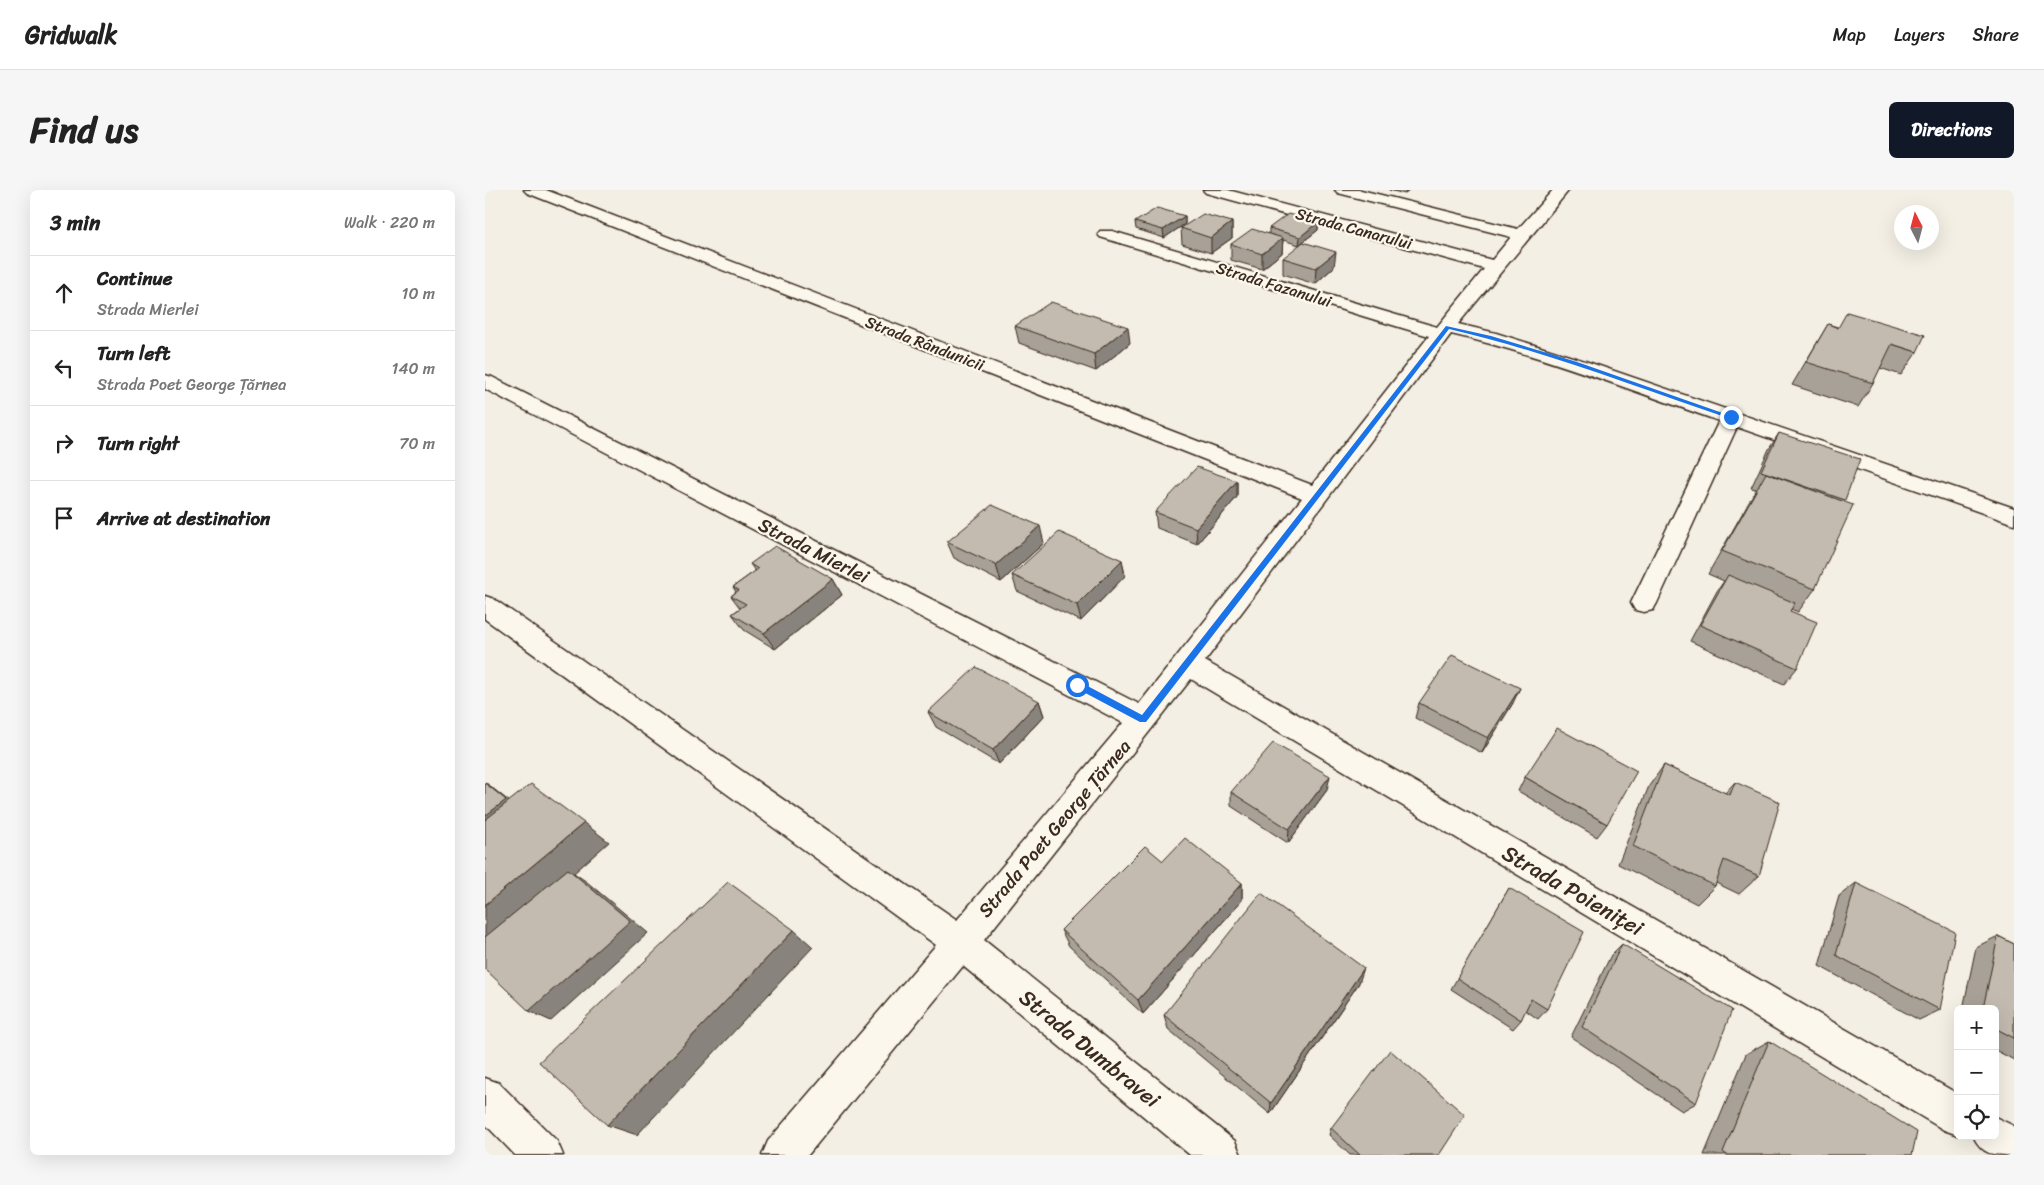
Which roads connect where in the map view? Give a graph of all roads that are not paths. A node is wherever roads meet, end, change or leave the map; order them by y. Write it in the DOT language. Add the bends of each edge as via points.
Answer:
graph roads {
  1 [pos="532,190"];
  2 [pos="1211,190"];
  3 [pos="1343,190"];
  4 [pos="1561,190"];
  5 [pos="1106,234"];
  6 [pos="1521,235"];
  7 [pos="1497,267"];
  8 [pos="1445,331"];
  9 [pos="485,381"];
  10 [pos="1731,417"];
  11 [pos="1317,496"];
  12 [pos="2014,516"];
  13 [pos="1644,603"];
  14 [pos="485,606"];
  15 [pos="1188,664"];
  16 [pos="1143,720"];
  17 [pos="960,942"];
  18 [pos="485,1096"];
  19 [pos="1954,1114"];
  20 [pos="1999,1140"];
  21 [pos="2014,1149"];
  22 [pos="543,1155"];
  23 [pos="782,1155"];
  24 [pos="1221,1155"];
  1 -- 11 [label="street, Strada Rândunicii"];
  2 -- 7 [label="street, Strada Canarului"];
  3 -- 6 [label="street"];
  4 -- 6 [label="street, Strada Poet George Țărnea"];
  5 -- 8 [label="street, Strada Fazanului"];
  6 -- 7 [label="street, Strada Poet George Țărnea"];
  7 -- 8 [label="street, Strada Poet George Țărnea"];
  8 -- 10 [label="street, Strada Fazanului" via="1489,337"];
  8 -- 11 [label="street, Strada Poet George Țărnea"];
  9 -- 16 [label="street, Strada Mierlei"];
  10 -- 12 [label="street, Strada Fazanului"];
  10 -- 13 [label="street"];
  11 -- 15 [label="street, Strada Poet George Țărnea"];
  14 -- 17 [label="street, Strada Dumbravei"];
  15 -- 16 [label="street, Strada Poet George Țărnea"];
  15 -- 19 [label="street, Strada Poieniței"];
  16 -- 17 [label="street, Strada Poet George Țărnea"];
  17 -- 23 [label="street, Strada Poet George Țărnea"];
  17 -- 24 [label="street, Strada Dumbravei"];
  18 -- 22 [label="street"];
  20 -- 21 [label="street"];
}
